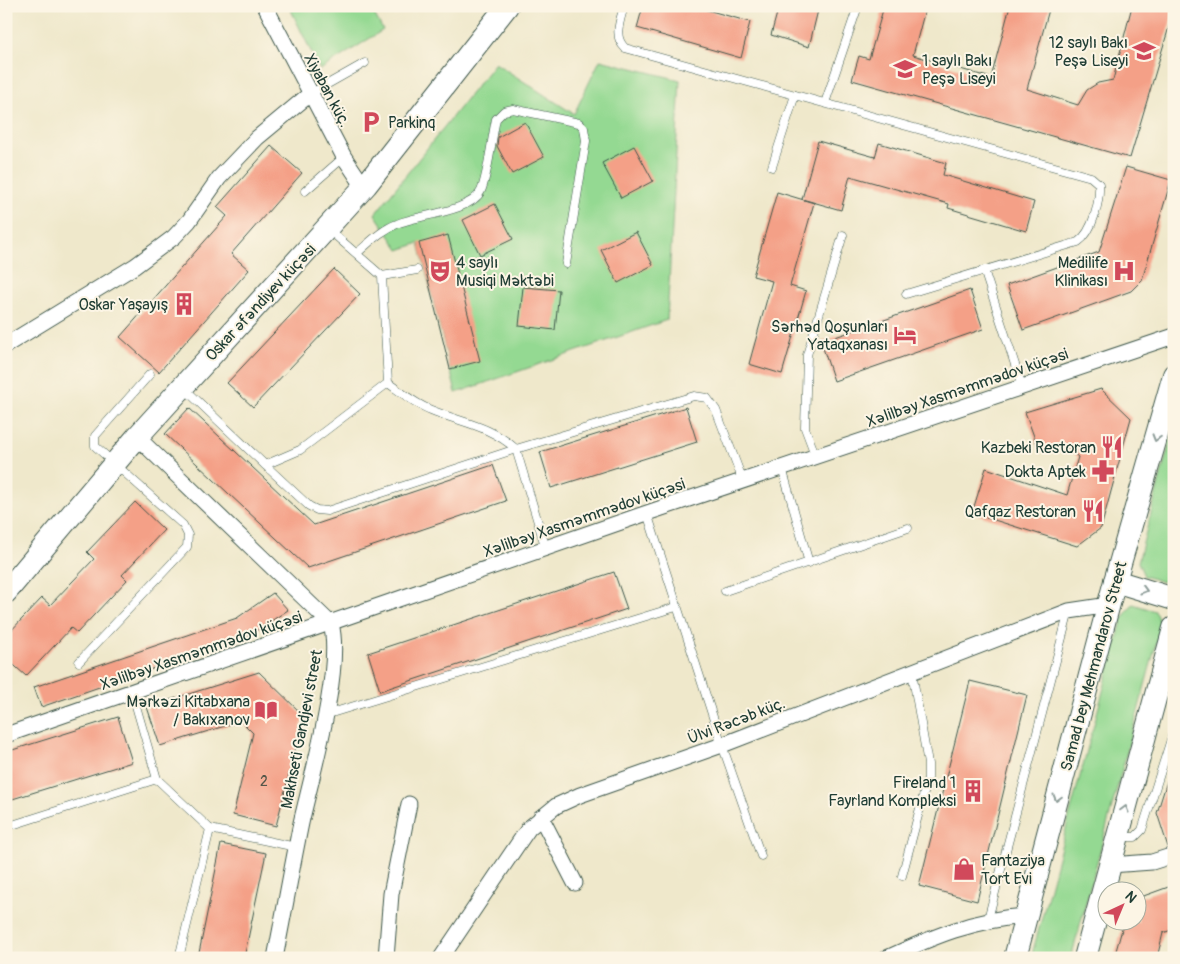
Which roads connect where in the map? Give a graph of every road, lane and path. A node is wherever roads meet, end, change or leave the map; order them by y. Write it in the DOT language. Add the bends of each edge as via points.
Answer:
graph roads {
  1 [pos="265,6"];
  2 [pos="507,6"];
  3 [pos="624,6"];
  4 [pos="858,6"];
  5 [pos="365,63"];
  6 [pos="310,94"];
  7 [pos="795,95"];
  8 [pos="824,103"];
  9 [pos="344,157"];
  10 [pos="772,167"];
  11 [pos="366,186"];
  12 [pos="306,190"];
  13 [pos="328,229"];
  14 [pos="844,235"];
  15 [pos="357,253"];
  16 [pos="566,264"];
  17 [pos="417,270"];
  18 [pos="984,270"];
  19 [pos="382,276"];
  20 [pos="906,294"];
  21 [pos="1174,336"];
  22 [pos="6,345"];
  23 [pos="150,374"];
  24 [pos="1174,375"];
  25 [pos="388,383"];
  26 [pos="1022,386"];
  27 [pos="182,387"];
  28 [pos="137,437"];
  29 [pos="516,448"];
  30 [pos="816,457"];
  31 [pos="115,463"];
  32 [pos="265,465"];
  33 [pos="782,468"];
  34 [pos="743,481"];
  35 [pos="647,513"];
  36 [pos="908,528"];
  37 [pos="546,549"];
  38 [pos="809,563"];
  39 [pos="1115,581"];
  40 [pos="725,591"];
  41 [pos="6,592"];
  42 [pos="1174,598"];
  43 [pos="1109,605"];
  44 [pos="676,607"];
  45 [pos="1069,611"];
  46 [pos="331,624"];
  47 [pos="1174,628"];
  48 [pos="78,662"];
  49 [pos="912,672"];
  50 [pos="132,692"];
  51 [pos="325,715"];
  52 [pos="1174,730"];
  53 [pos="6,735"];
  54 [pos="722,745"];
  55 [pos="157,779"];
  56 [pos="409,804"];
  57 [pos="541,817"];
  58 [pos="6,827"];
  59 [pos="210,830"];
  60 [pos="1118,837"];
  61 [pos="296,846"];
  62 [pos="1174,855"];
  63 [pos="761,856"];
  64 [pos="1110,865"];
  65 [pos="902,876"];
  66 [pos="575,883"];
  67 [pos="1026,916"];
  68 [pos="988,919"];
  69 [pos="179,958"];
  70 [pos="275,958"];
  71 [pos="386,958"];
  72 [pos="441,958"];
  73 [pos="887,958"];
  74 [pos="1015,958"];
  75 [pos="1085,958"];
  1 -- 6 [label="street, Xiyaban küç."];
  2 -- 11 [label="main road, Oskar Əfəndiyev küçəsi"];
  3 -- 7 [label="lane" via="617,34 625,48"];
  4 -- 8 [label="lane"];
  5 -- 6 [label="lane"];
  6 -- 9 [label="street, Xiyaban küç."];
  6 -- 22 [label="street" via="257,138 219,178 174,238 135,266"];
  7 -- 8 [label="lane"];
  7 -- 10 [label="lane"];
  8 -- 18 [label="lane" via="1091,177 1099,184 1084,238"];
  9 -- 11 [label="street, Xiyaban küç."];
  9 -- 12 [label="lane"];
  11 -- 13 [label="main road, Oskar Əfəndiyev küçəsi"];
  13 -- 15 [label="lane"];
  13 -- 27 [label="main road, Oskar Əfəndiyev küçəsi"];
  14 -- 30 [label="lane" via="807,355 805,428"];
  15 -- 16 [label="lane" via="398,223 472,201 481,192 496,119 513,109 579,123 584,128 586,141"];
  15 -- 19 [label="lane"];
  17 -- 19 [label="lane"];
  18 -- 20 [label="lane"];
  18 -- 26 [label="lane"];
  19 -- 25 [label="lane"];
  21 -- 26 [label="street, Xəlilbəy Xasməmmədov küçəsi"];
  23 -- 31 [label="lane" via="95,436 95,446"];
  24 -- 39 [label="main road, Samad bey Mehmandarov Street, one-way"];
  25 -- 29 [label="lane" via="430,410 487,428"];
  25 -- 32 [label="lane" via="300,450"];
  26 -- 30 [label="street, Xəlilbəy Xasməmmədov küçəsi"];
  27 -- 28 [label="main road, Oskar Əfəndiyev küçəsi"];
  27 -- 32 [label="lane"];
  28 -- 31 [label="main road, Oskar Əfəndiyev küçəsi"];
  28 -- 46 [label="street"];
  29 -- 32 [label="lane" via="327,511 309,506"];
  29 -- 34 [label="lane" via="694,396 707,398 716,410"];
  29 -- 37 [label="lane"];
  30 -- 33 [label="street, Xəlilbəy Xasməmmədov küçəsi"];
  31 -- 41 [label="main road, Oskar Əfəndiyev küçəsi"];
  31 -- 48 [label="lane" via="183,525 188,535 187,547"];
  33 -- 34 [label="street, Xəlilbəy Xasməmmədov küçəsi"];
  33 -- 38 [label="lane"];
  34 -- 35 [label="street, Xəlilbəy Xasməmmədov küçəsi"];
  35 -- 37 [label="street, Xəlilbəy Xasməmmədov küçəsi"];
  35 -- 44 [label="lane"];
  36 -- 38 [label="lane"];
  37 -- 46 [label="street, Xəlilbəy Xasməmmədov küçəsi"];
  38 -- 40 [label="lane"];
  39 -- 42 [label="main road, one-way"];
  39 -- 43 [label="main road, Samad bey Mehmandarov Street"];
  43 -- 45 [label="street, Ülvi Rəcəb küç."];
  43 -- 67 [label="main road, Samad bey Mehmandarov Street, one-way"];
  44 -- 51 [label="lane"];
  44 -- 54 [label="lane"];
  45 -- 49 [label="street, Ülvi Rəcəb küç."];
  45 -- 68 [label="lane"];
  46 -- 50 [label="street, Xəlilbəy Xasməmmədov küçəsi"];
  46 -- 51 [label="street, Makhseti Gandjevi street" via="335,648"];
  60 -- 47 [label="main road, one-way"];
  49 -- 54 [label="street, Ülvi Rəcəb küç."];
  49 -- 65 [label="lane" via="928,778"];
  50 -- 53 [label="street, Xəlilbəy Xasməmmədov küçəsi"];
  50 -- 55 [label="lane"];
  51 -- 61 [label="street, Makhseti Gandjevi street"];
  52 -- 60 [label="lane" via="1142,830 1135,837"];
  54 -- 57 [label="street, Ülvi Rəcəb küç." via="580,795"];
  54 -- 63 [label="lane"];
  55 -- 58 [label="lane"];
  55 -- 59 [label="lane"];
  56 -- 71 [label="street" via="391,894"];
  57 -- 66 [label="street"];
  57 -- 72 [label="street, Ülvi Rəcəb küç." via="520,841"];
  59 -- 61 [label="lane"];
  59 -- 69 [label="lane"];
  60 -- 64 [label="main road"];
  61 -- 70 [label="street, Makhseti Gandjevi street"];
  62 -- 64 [label="street" via="1152,862"];
  64 -- 75 [label="main road"];
  67 -- 68 [label="street"];
  67 -- 74 [label="main road, Samad bey Mehmandarov Street"];
  68 -- 73 [label="street" via="936,936"];
}
